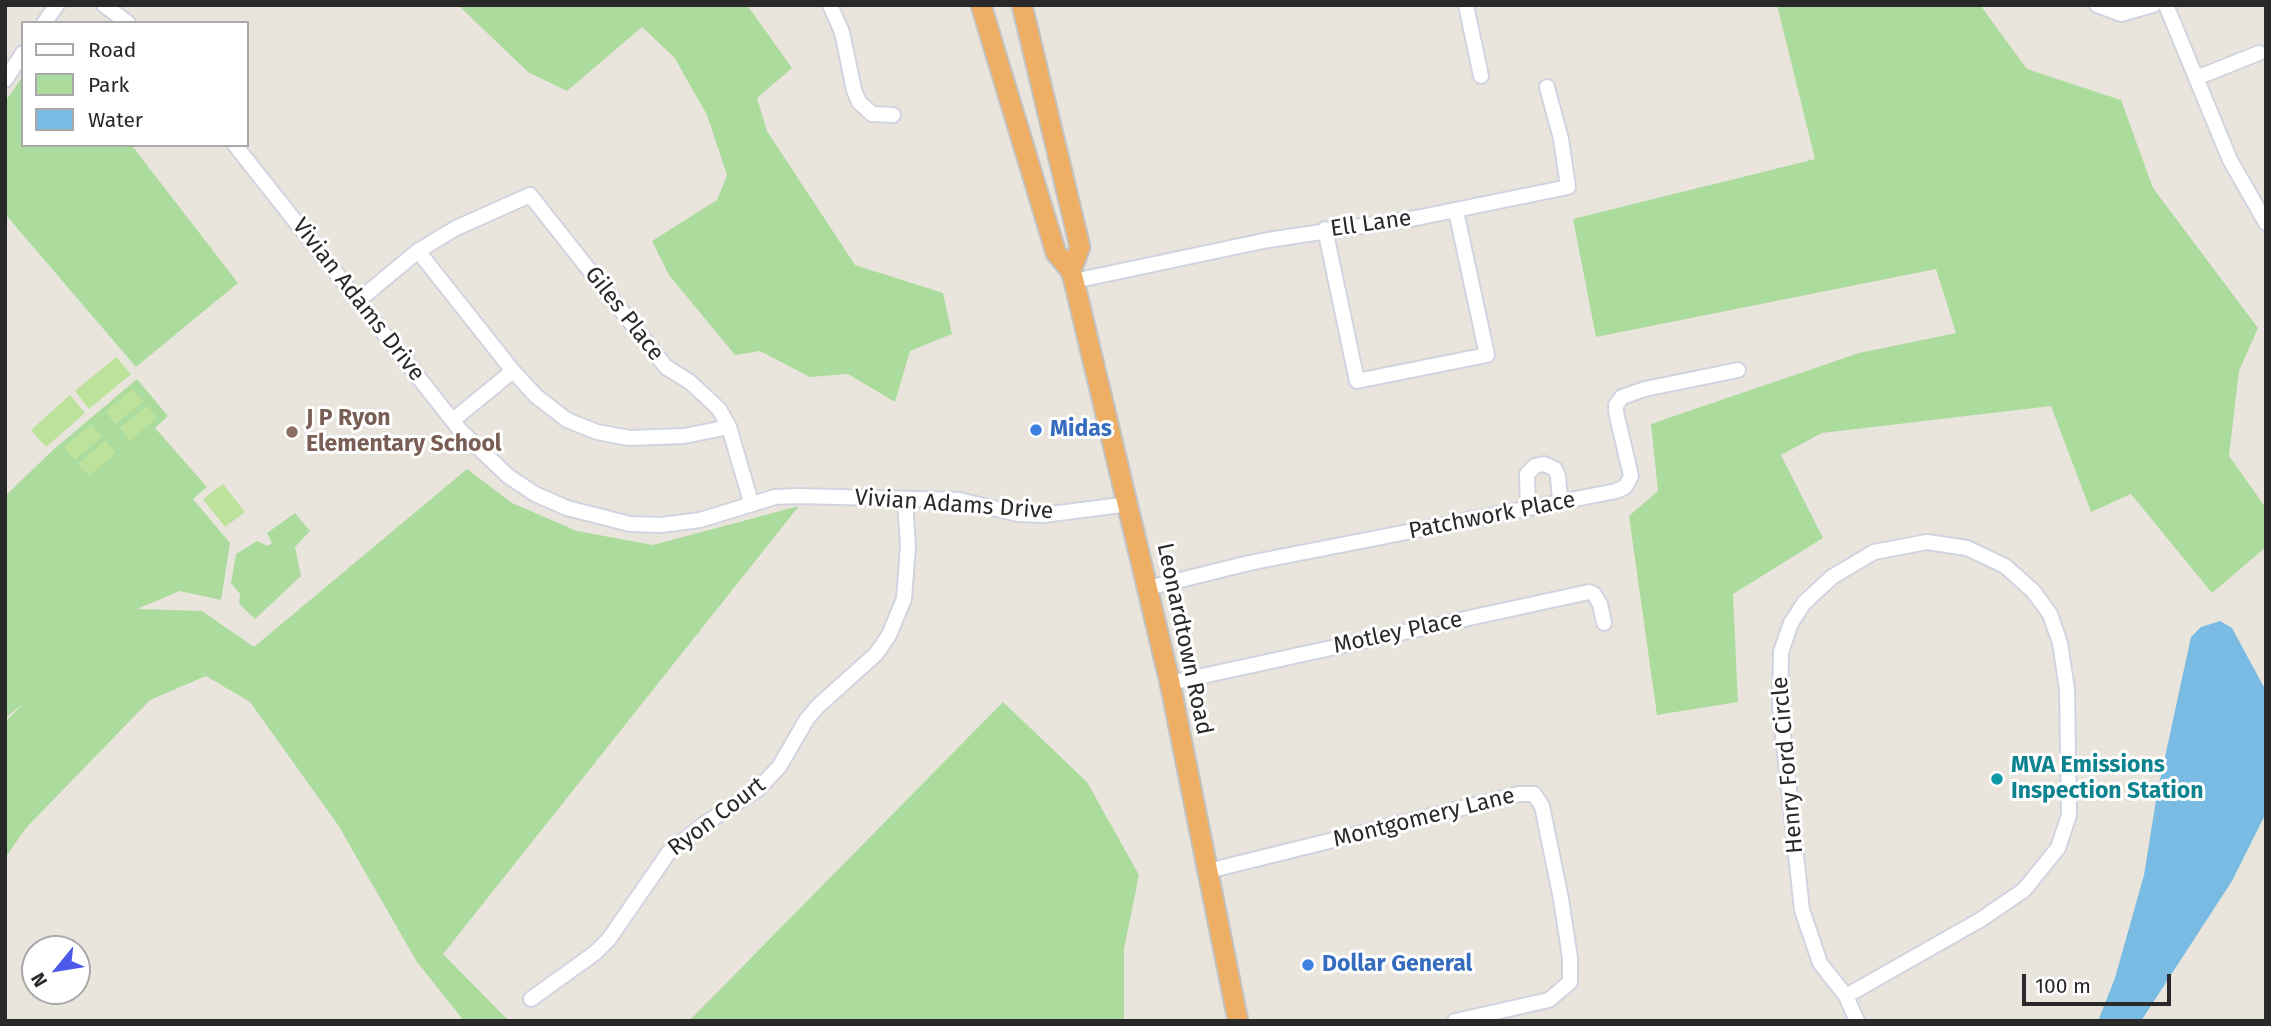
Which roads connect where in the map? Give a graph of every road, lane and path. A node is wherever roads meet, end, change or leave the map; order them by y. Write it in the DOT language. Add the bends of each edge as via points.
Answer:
graph roads {
  1 [pos="57,5"];
  2 [pos="104,5"];
  3 [pos="830,5"];
  4 [pos="981,5"];
  5 [pos="1022,5"];
  6 [pos="1466,5"];
  7 [pos="2097,5"];
  8 [pos="2153,5"];
  9 [pos="2166,5"];
  10 [pos="45,21"];
  11 [pos="125,21"];
  12 [pos="2259,53"];
  13 [pos="21,56"];
  14 [pos="1481,76"];
  15 [pos="2196,78"];
  16 [pos="5,80"];
  17 [pos="1547,88"];
  18 [pos="893,115"];
  19 [pos="237,147"];
  20 [pos="2261,206"];
  21 [pos="1456,211"];
  22 [pos="2266,223"];
  23 [pos="1325,229"];
  24 [pos="418,251"];
  25 [pos="1072,276"];
  26 [pos="359,300"];
  27 [pos="1738,370"];
  28 [pos="513,372"];
  29 [pos="453,421"];
  30 [pos="729,426"];
  31 [pos="905,501"];
  32 [pos="1560,501"];
  33 [pos="751,502"];
  34 [pos="1129,504"];
  35 [pos="1528,508"];
  36 [pos="1148,588"];
  37 [pos="1604,623"];
  38 [pos="1170,683"];
  39 [pos="1208,871"];
  40 [pos="1846,996"];
  41 [pos="531,999"];
  42 [pos="1238,1021"];
  43 [pos="1455,1021"];
  44 [pos="1857,1021"];
  1 -- 10 [label="street"];
  2 -- 11 [label="street"];
  3 -- 18 [label="street" via="842,32 859,102 872,114"];
  4 -- 25 [label="highway, Leonardtown Road" via="1056,253"];
  5 -- 25 [label="highway, Leonardtown Road" via="1080,247"];
  6 -- 14 [label="street"];
  7 -- 8 [label="street" via="2122,14"];
  9 -- 15 [label="street"];
  12 -- 15 [label="street"];
  13 -- 16 [label="street"];
  15 -- 20 [label="street" via="2230,160"];
  17 -- 21 [label="street, Ell Lane" via="1568,187"];
  19 -- 26 [label="street, Vivian Adams Drive"];
  20 -- 22 [label="street"];
  21 -- 23 [label="street, Ell Lane"];
  21 -- 23 [label="street" via="1487,355 1357,381"];
  23 -- 25 [label="street, Ell Lane"];
  24 -- 26 [label="street"];
  24 -- 28 [label="street"];
  24 -- 30 [label="street, Giles Place" via="456,228 530,195 666,367 719,409"];
  25 -- 34 [label="highway, Leonardtown Road"];
  26 -- 29 [label="street, Vivian Adams Drive"];
  27 -- 32 [label="street, Patchwork Place" via="1622,397 1616,412 1629,482 1616,491"];
  28 -- 29 [label="street"];
  28 -- 30 [label="street" via="567,420 597,432 629,438 684,436"];
  29 -- 33 [label="street, Vivian Adams Drive" via="508,475 535,494 581,513 631,524 675,525"];
  30 -- 33 [label="street, Giles Place"];
  31 -- 33 [label="street, Vivian Adams Drive" via="798,496"];
  31 -- 34 [label="street, Vivian Adams Drive" via="959,500 1042,515"];
  31 -- 41 [label="street, Ryon Court" via="904,599 890,635 818,706 779,767 757,790 669,852 609,939"];
  32 -- 35 [label="street, Patchwork Place"];
  32 -- 35 [label="street" via="1558,475 1544,464 1527,474"];
  34 -- 36 [label="highway, Leonardtown Road"];
  35 -- 36 [label="street, Patchwork Place" via="1248,563"];
  36 -- 38 [label="highway, Leonardtown Road"];
  37 -- 38 [label="street, Motley Place" via="1600,604 1589,593"];
  38 -- 39 [label="highway, Leonardtown Road"];
  39 -- 42 [label="highway, Leonardtown Road"];
  39 -- 43 [label="street, Montgomery Lane" via="1533,794 1542,806 1560,895 1570,982 1549,1000"];
  40 -- 40 [label="street, Henry Ford Circle" via="1820,963 1802,910 1780,708 1781,652 1804,603 1860,557 1908,543 1967,548 2020,577 2045,606 2055,628 2068,719 2071,800 2064,833 2037,876 2007,904"];
  40 -- 44 [label="street, Henry Ford Circle"];
}
